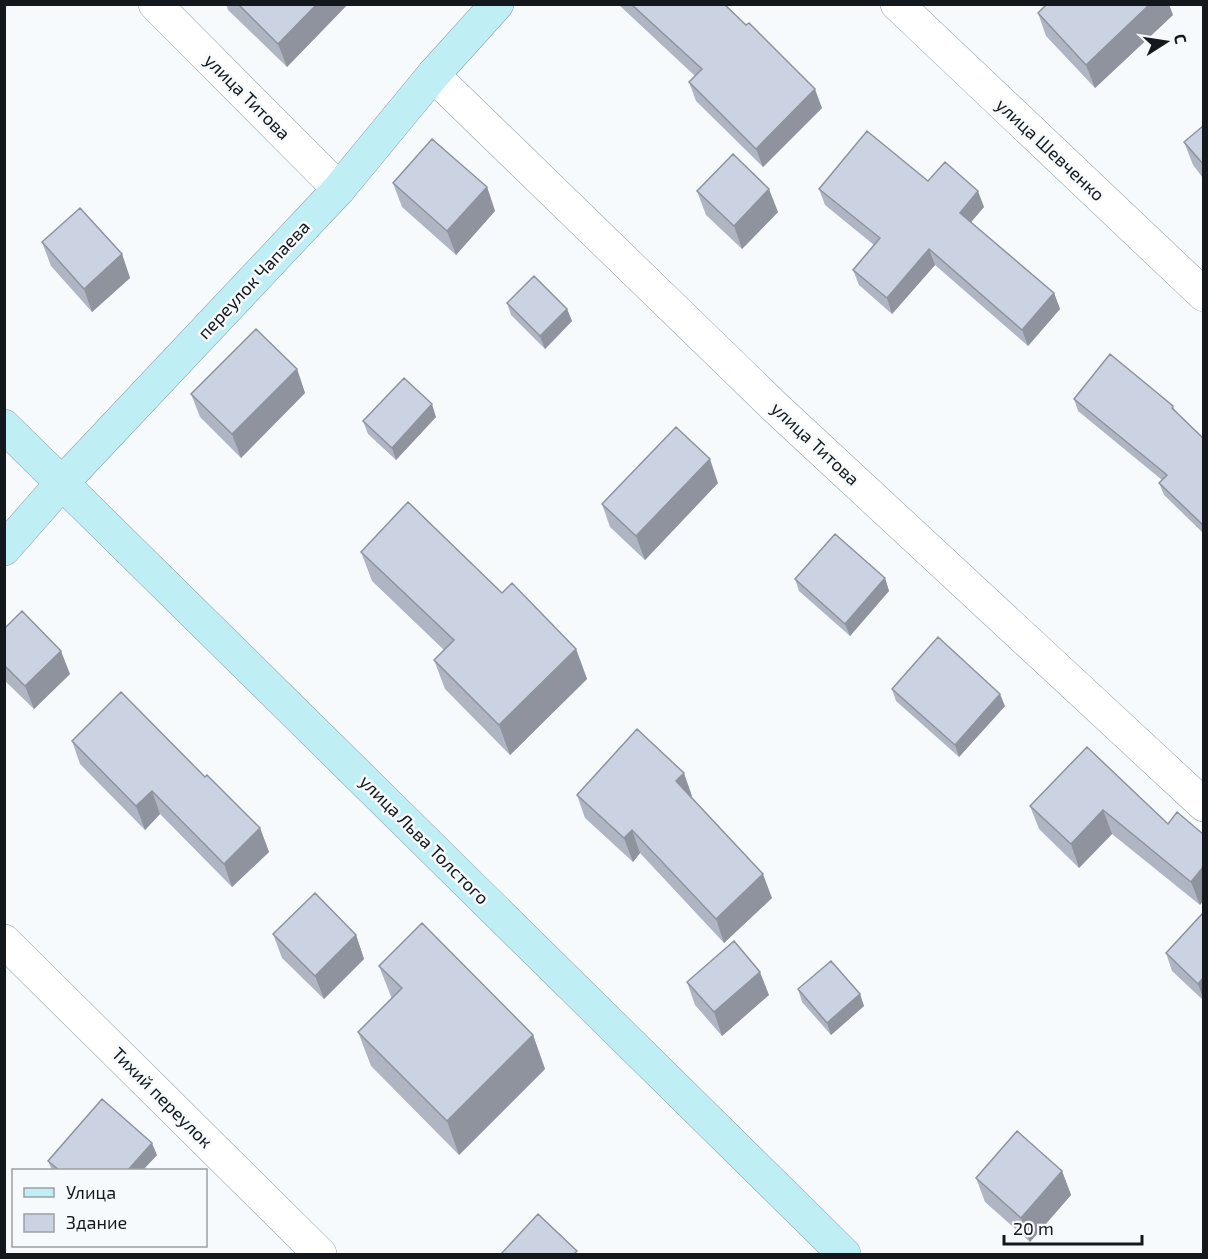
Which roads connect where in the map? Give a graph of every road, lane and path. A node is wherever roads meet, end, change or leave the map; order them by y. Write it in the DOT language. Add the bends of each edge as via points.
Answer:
graph roads {
  1 [pos="155,4"];
  2 [pos="497,4"];
  3 [pos="897,4"];
  4 [pos="433,75"];
  5 [pos="339,189"];
  6 [pos="1203,295"];
  7 [pos="4,426"];
  8 [pos="62,483"];
  9 [pos="4,549"];
  10 [pos="1203,805"];
  11 [pos="4,941"];
  12 [pos="320,1254"];
  13 [pos="844,1254"];
  1 -- 5 [label="street, улица Титова"];
  2 -- 4 [label="street, переулок Чапаева"];
  3 -- 6 [label="street, улица Шевченко"];
  4 -- 5 [label="street, переулок Чапаева"];
  4 -- 10 [label="street, улица Титова" via="776,408"];
  5 -- 8 [label="street, переулок Чапаева"];
  7 -- 8 [label="street, улица Льва Толстого"];
  8 -- 9 [label="street, переулок Чапаева"];
  8 -- 13 [label="street, улица Льва Толстого"];
  11 -- 12 [label="street, Тихий переулок"];
}
